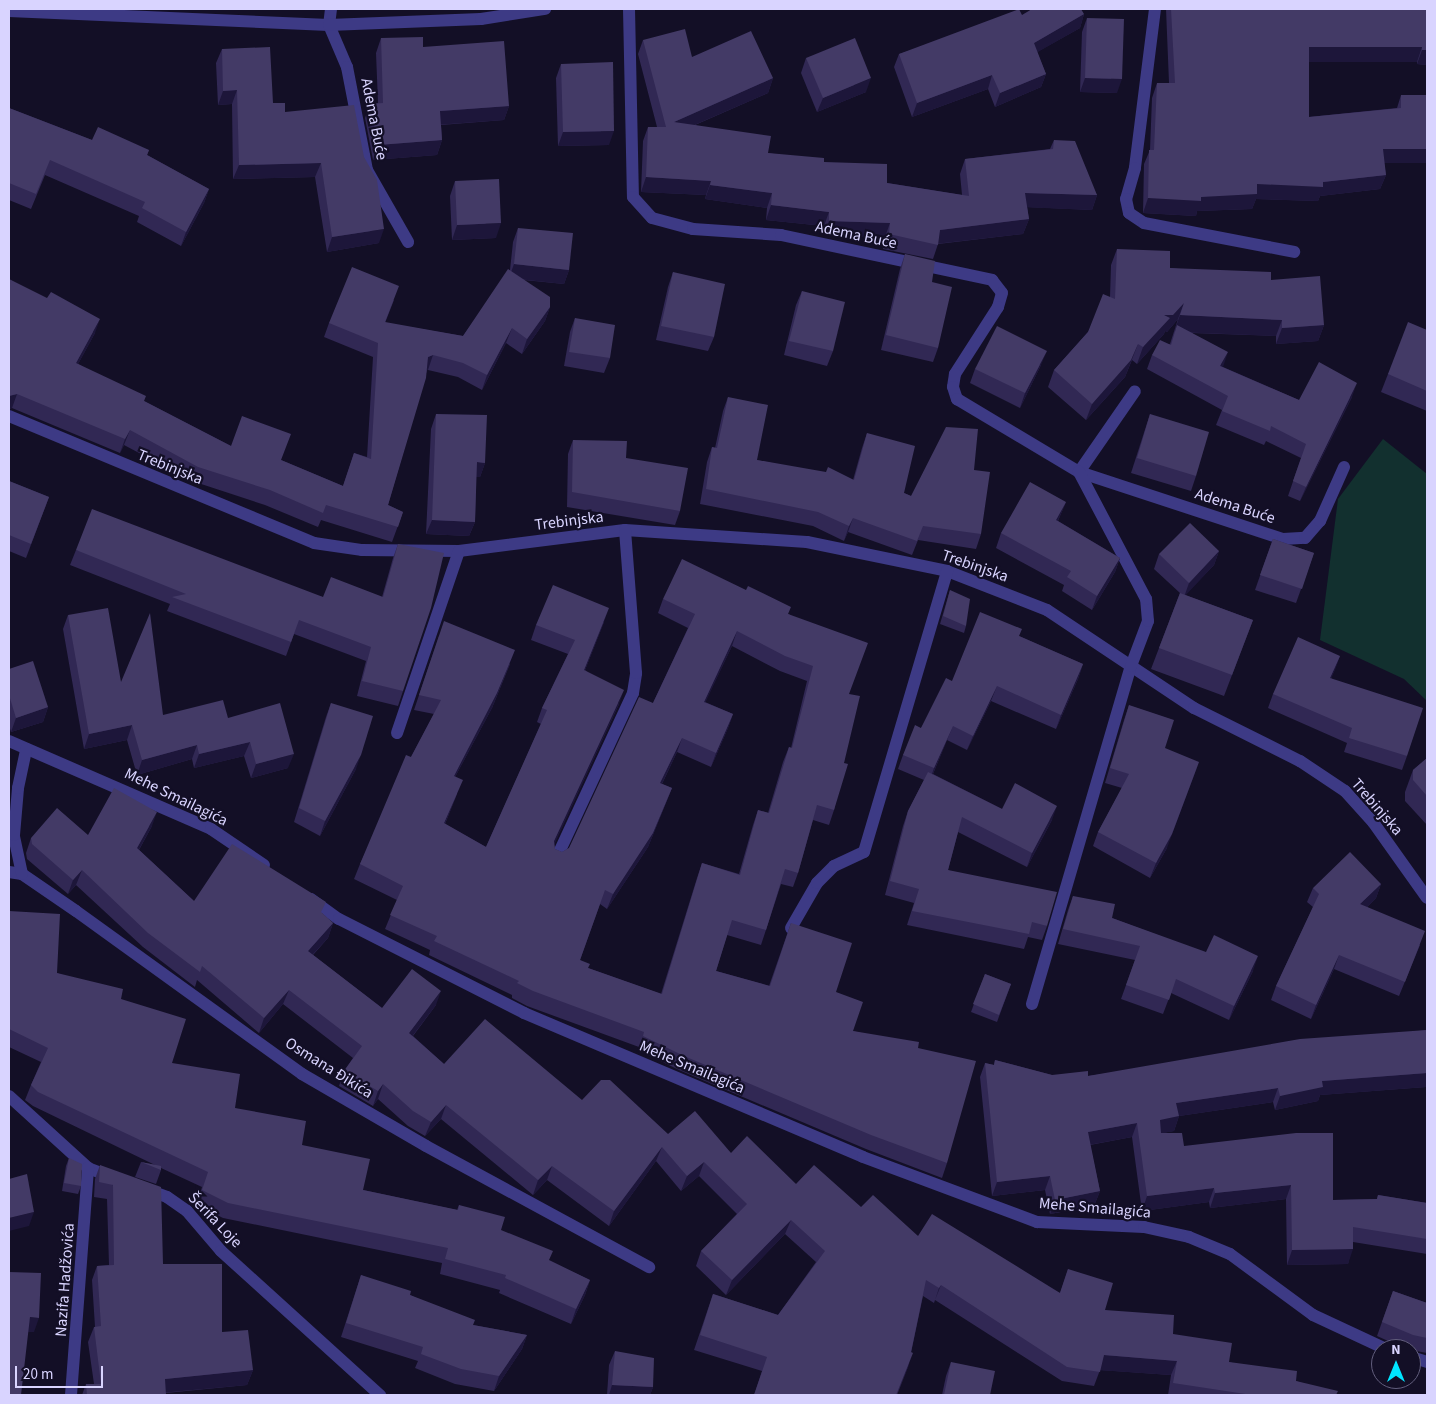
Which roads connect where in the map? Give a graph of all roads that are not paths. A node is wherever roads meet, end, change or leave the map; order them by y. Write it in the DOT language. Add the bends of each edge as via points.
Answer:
graph roads {
  1 [pos="332,9"];
  2 [pos="545,9"];
  3 [pos="628,9"];
  4 [pos="1155,9"];
  5 [pos="9,11"];
  6 [pos="329,24"];
  7 [pos="408,242"];
  8 [pos="1294,252"];
  9 [pos="1135,391"];
  10 [pos="9,416"];
  11 [pos="1344,467"];
  12 [pos="1079,472"];
  13 [pos="625,530"];
  14 [pos="460,551"];
  15 [pos="946,571"];
  16 [pos="1131,666"];
  17 [pos="397,733"];
  18 [pos="9,741"];
  19 [pos="26,749"];
  20 [pos="556,859"];
  21 [pos="15,873"];
  22 [pos="278,875"];
  23 [pos="301,891"];
  24 [pos="1427,898"];
  25 [pos="791,928"];
  26 [pos="1032,1004"];
  27 [pos="9,1096"];
  28 [pos="88,1168"];
  29 [pos="648,1267"];
  30 [pos="1371,1342"];
  31 [pos="72,1395"];
  32 [pos="380,1395"];
  1 -- 6 [label="street"];
  2 -- 6 [label="street" via="481,19"];
  3 -- 12 [label="street, Adema Buće" via="633,197 652,218 693,229 781,235 992,280 1002,293 998,307 955,374 953,387 958,399"];
  4 -- 8 [label="street" via="1136,159 1126,199 1129,213 1144,223"];
  5 -- 6 [label="street"];
  6 -- 7 [label="street, Adema Buće" via="347,67 367,170"];
  9 -- 12 [label="street"];
  10 -- 14 [label="street, Trebinjska" via="314,543 362,550"];
  11 -- 12 [label="street, Adema Buće" via="1320,521 1304,538 1283,539"];
  12 -- 16 [label="street" via="1146,599 1148,621"];
  13 -- 14 [label="street, Trebinjska"];
  13 -- 15 [label="street, Trebinjska" via="806,542"];
  13 -- 20 [label="street" via="636,673 633,693"];
  14 -- 17 [label="street"];
  15 -- 16 [label="street, Trebinjska" via="1047,610"];
  15 -- 25 [label="street" via="864,852 834,866"];
  16 -- 24 [label="street, Trebinjska" via="1194,708 1300,761 1345,791 1373,822"];
  16 -- 26 [label="street"];
  18 -- 19 [label="street, Mehe Smailagića"];
  19 -- 21 [label="street" via="18,788"];
  19 -- 22 [label="street, Mehe Smailagića" via="212,829"];
  21 -- 29 [label="street, Osmana Đikića" via="178,982 302,1074"];
  23 -- 30 [label="street, Mehe Smailagića" via="339,919 524,1013 863,1157 1037,1222 1144,1227 1189,1237 1230,1254 1313,1315"];
  27 -- 28 [label="street, Šerifa Loje"];
  28 -- 31 [label="street, Nazifa Hadžovića"];
  28 -- 32 [label="street, Šerifa Loje" via="167,1197 187,1211 221,1251"];
}
